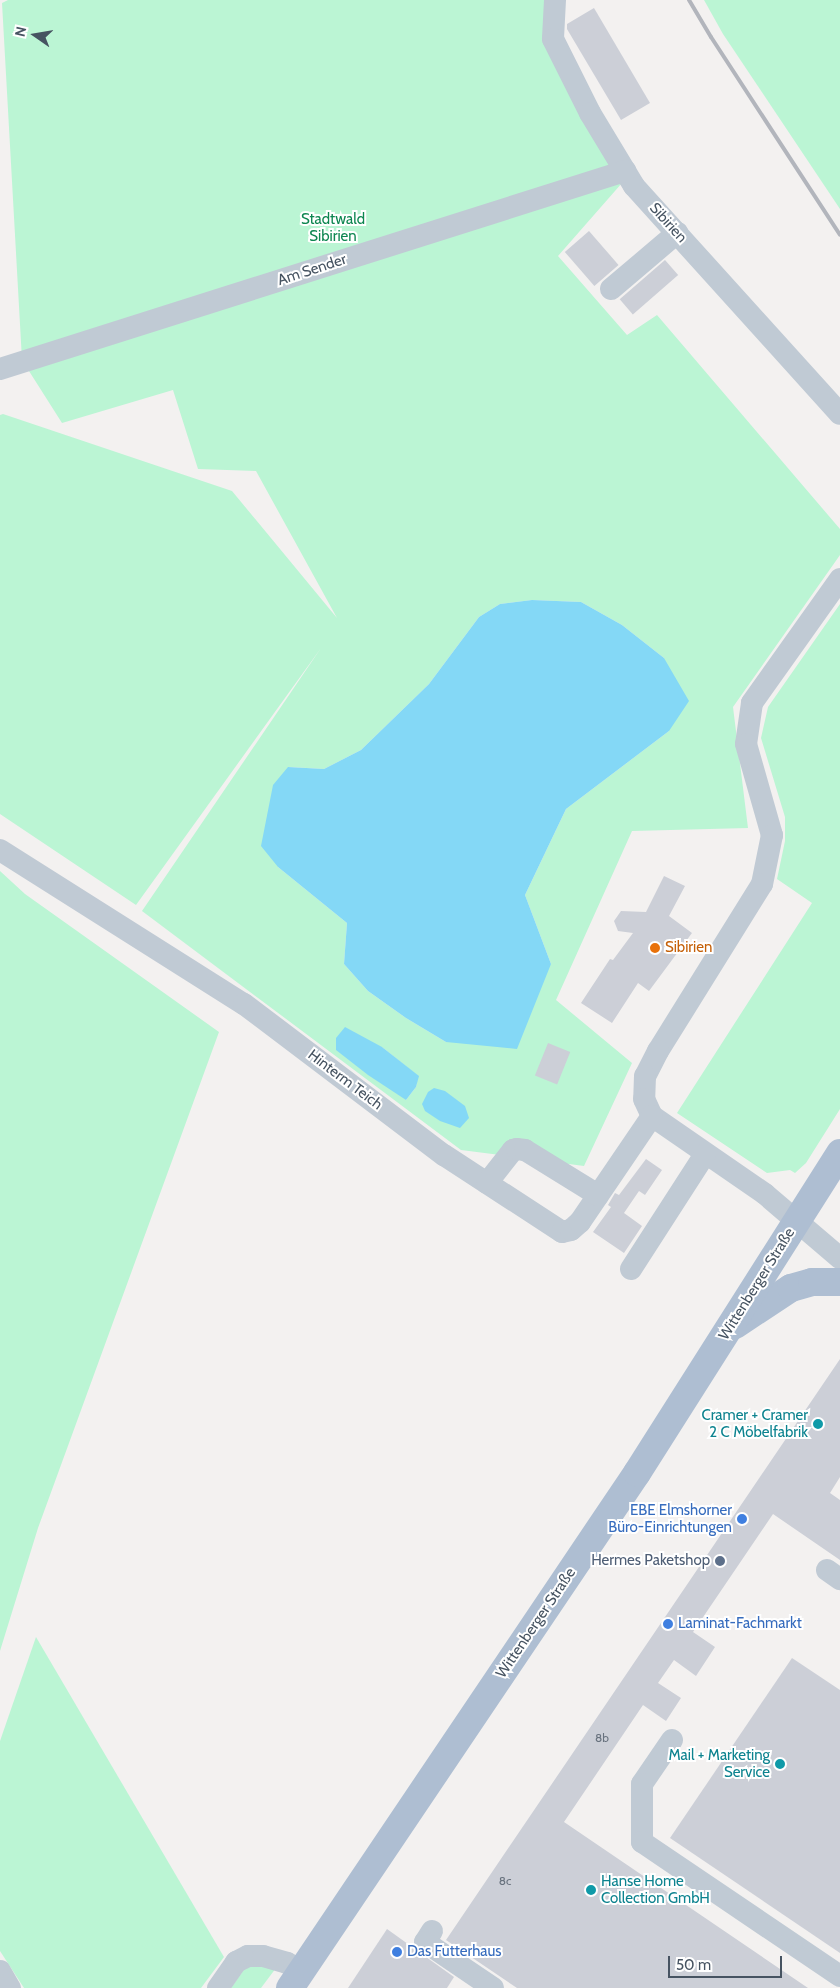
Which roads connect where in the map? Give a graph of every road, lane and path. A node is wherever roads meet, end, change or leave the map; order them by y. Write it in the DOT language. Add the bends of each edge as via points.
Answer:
graph roads {
  1 [pos="555,0"];
  2 [pos="625,171"];
  3 [pos="677,233"];
  4 [pos="611,289"];
  5 [pos="0,370"];
  6 [pos="840,414"];
  7 [pos="840,579"];
  8 [pos="0,850"];
  9 [pos="652,1116"];
  10 [pos="840,1153"];
  11 [pos="706,1154"];
  12 [pos="487,1183"];
  13 [pos="598,1195"];
  14 [pos="796,1222"];
  15 [pos="840,1258"];
  16 [pos="631,1269"];
  17 [pos="840,1282"];
  18 [pos="726,1332"];
  19 [pos="672,1740"];
  20 [pos="432,1931"];
  21 [pos="0,1971"];
  22 [pos="840,1978"];
  23 [pos="296,1980"];
  24 [pos="10,1988"];
  25 [pos="218,1988"];
  26 [pos="493,1988"];
  27 [pos="834,1988"];
  1 -- 2 [label="street, Sibirien" via="553,39 590,113"];
  2 -- 3 [label="street, Sibirien" via="634,186"];
  2 -- 5 [label="street, Am Sender"];
  3 -- 4 [label="street"];
  3 -- 6 [label="street, Sibirien"];
  7 -- 9 [label="street" via="752,703 746,744 772,835 762,884 645,1076 644,1099"];
  8 -- 12 [label="street, Hinterm Teich" via="244,1004 444,1155"];
  9 -- 11 [label="street"];
  9 -- 13 [label="street, Hinterm Teich"];
  10 -- 14 [label="main road, Wittenberger Straße"];
  11 -- 14 [label="street" via="765,1194"];
  11 -- 16 [label="street"];
  12 -- 13 [label="street" via="517,1148"];
  12 -- 13 [label="street, Hinterm Teich" via="562,1232 571,1230 580,1222"];
  14 -- 15 [label="street"];
  14 -- 18 [label="main road, Wittenberger Straße"];
  17 -- 18 [label="main road" via="812,1282 791,1288"];
  18 -- 23 [label="main road, Wittenberger Straße" via="637,1473"];
  19 -- 22 [label="street" via="642,1784 642,1842"];
  20 -- 26 [label="street" via="425,1942"];
  21 -- 24 [label="street"];
  22 -- 27 [label="street"];
  23 -- 25 [label="street" via="287,1963 263,1956 248,1956 236,1962"];
}
